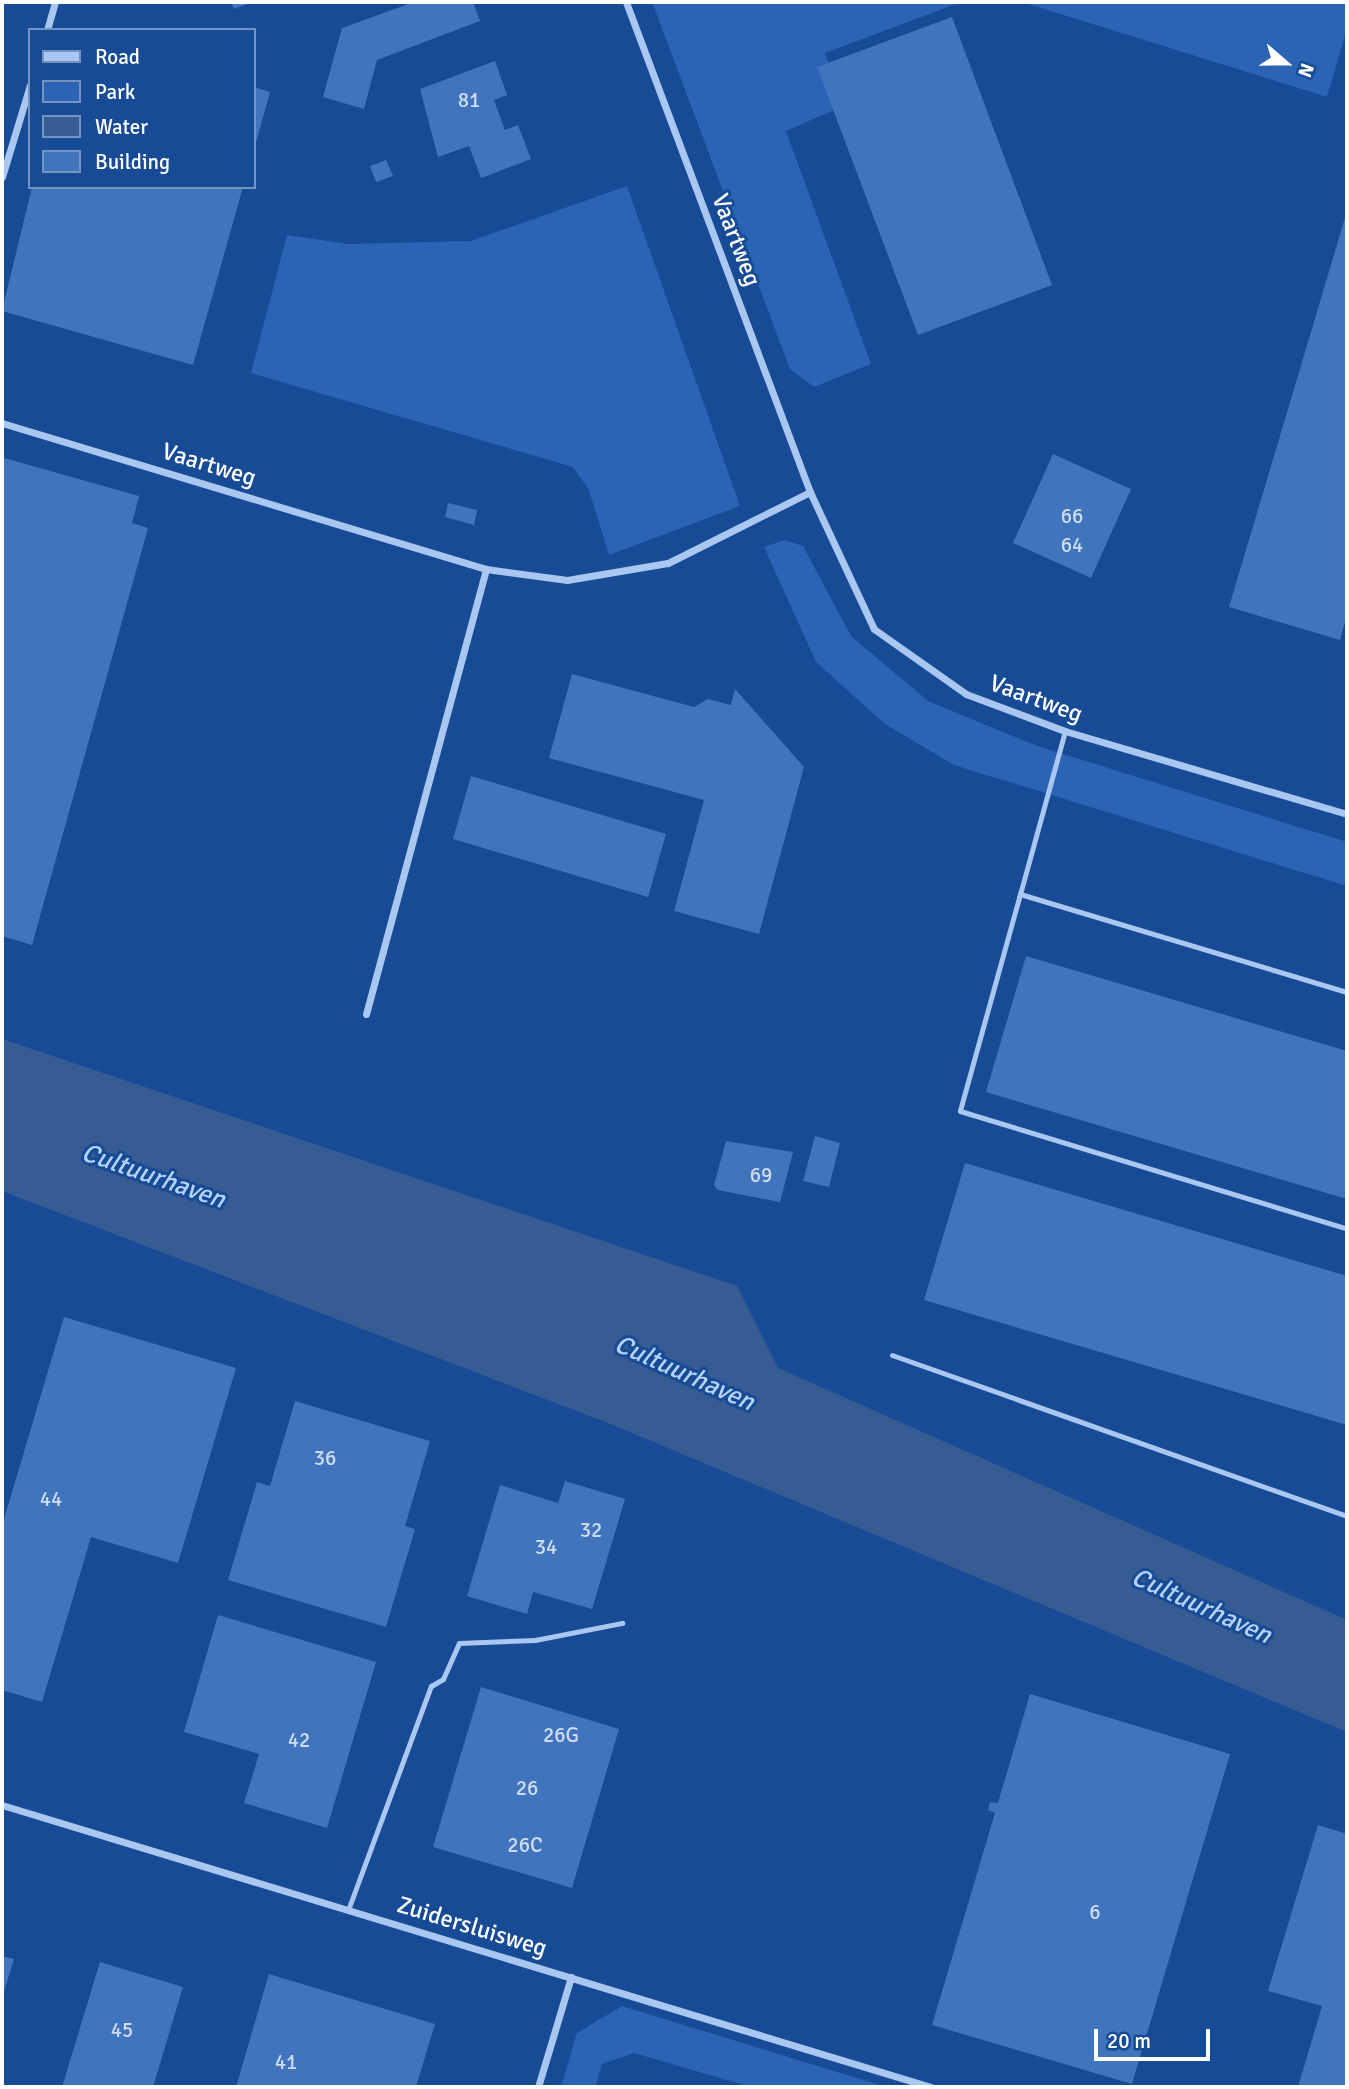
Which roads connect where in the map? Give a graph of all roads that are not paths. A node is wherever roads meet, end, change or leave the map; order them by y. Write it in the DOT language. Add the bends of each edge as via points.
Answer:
graph roads {
  1 [pos="55,2"];
  2 [pos="626,2"];
  3 [pos="48,28"];
  4 [pos="28,92"];
  5 [pos="2,177"];
  6 [pos="2,423"];
  7 [pos="810,492"];
  8 [pos="486,569"];
  9 [pos="1065,731"];
  10 [pos="1347,814"];
  11 [pos="1020,894"];
  12 [pos="1347,992"];
  13 [pos="366,1014"];
  14 [pos="1344,1228"];
  15 [pos="892,1355"];
  16 [pos="1347,1516"];
  17 [pos="622,1623"];
  18 [pos="2,1805"];
  19 [pos="348,1910"];
  20 [pos="571,1977"];
  21 [pos="538,2087"];
  22 [pos="931,2087"];
  1 -- 3 [label="street"];
  2 -- 7 [label="street, Vaartweg"];
  4 -- 5 [label="street"];
  6 -- 8 [label="street, Vaartweg"];
  7 -- 8 [label="street, Vaartweg" via="668,563 567,580"];
  7 -- 9 [label="street, Vaartweg" via="874,629 966,694"];
  8 -- 13 [label="street"];
  9 -- 10 [label="street, Vaartweg"];
  9 -- 11 [label="lane"];
  11 -- 12 [label="lane"];
  11 -- 14 [label="lane" via="960,1111"];
  15 -- 16 [label="lane"];
  17 -- 19 [label="lane" via="535,1640 458,1643 443,1678 431,1686"];
  18 -- 19 [label="street, Zuidersluisweg"];
  19 -- 20 [label="street, Zuidersluisweg"];
  20 -- 21 [label="street"];
  20 -- 22 [label="street, Zuidersluisweg"];
}
